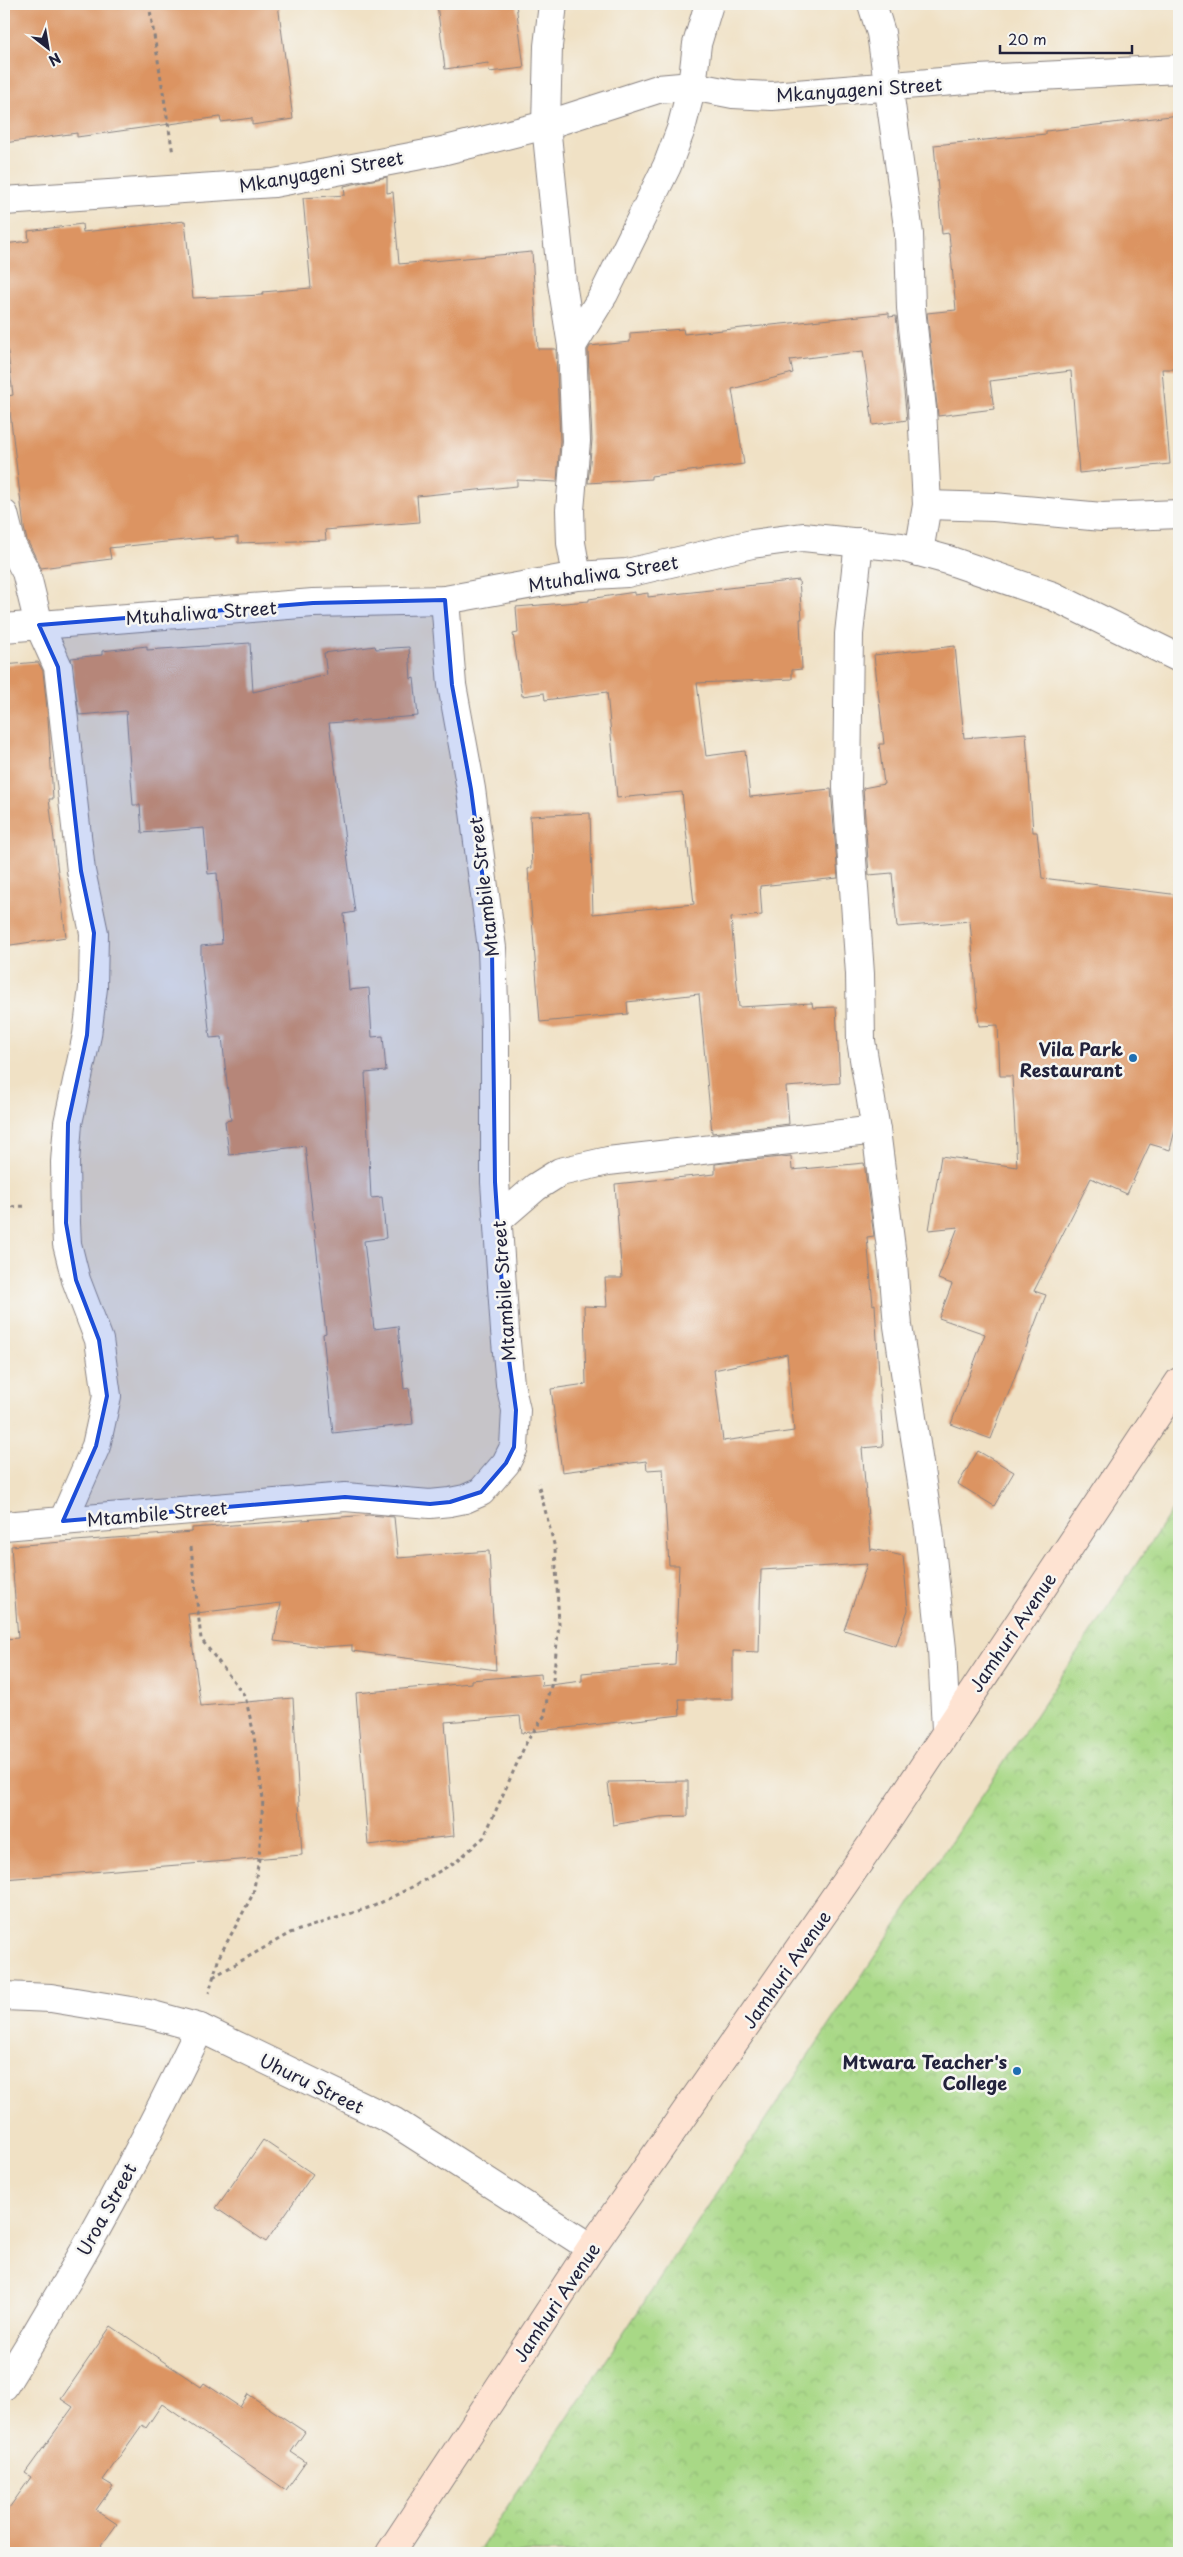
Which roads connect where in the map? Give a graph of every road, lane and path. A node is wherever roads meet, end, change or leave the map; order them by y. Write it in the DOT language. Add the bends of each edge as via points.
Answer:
graph roads {
  1 [pos="148,4"];
  2 [pos="553,4"];
  3 [pos="709,4"];
  4 [pos="872,4"];
  5 [pos="1179,69"];
  6 [pos="692,86"];
  7 [pos="888,87"];
  8 [pos="546,125"];
  9 [pos="180,191"];
  10 [pos="4,201"];
  11 [pos="572,346"];
  12 [pos="926,506"];
  13 [pos="4,514"];
  14 [pos="1179,514"];
  15 [pos="859,542"];
  16 [pos="920,552"];
  17 [pos="577,576"];
  18 [pos="445,600"];
  19 [pos="39,624"];
  20 [pos="4,628"];
  21 [pos="1179,658"];
  22 [pos="876,1130"];
  23 [pos="498,1220"];
  24 [pos="1179,1382"];
  25 [pos="536,1476"];
  26 [pos="187,1512"];
  27 [pos="63,1521"];
  28 [pos="4,1526"];
  29 [pos="946,1730"];
  30 [pos="214,1978"];
  31 [pos="4,1996"];
  32 [pos="200,2028"];
  33 [pos="591,2248"];
  34 [pos="4,2386"];
  35 [pos="390,2553"];
  1 -- 9 [label="path"];
  2 -- 8 [label="street" via="548,46"];
  3 -- 6 [label="street" via="698,44"];
  4 -- 7 [label="street" via="882,33"];
  5 -- 7 [label="street, Mkanyageni Street"];
  6 -- 7 [label="street, Mkanyageni Street" via="733,94 772,96"];
  6 -- 8 [label="street, Mkanyageni Street" via="658,89"];
  6 -- 11 [label="street" via="667,166 604,294"];
  7 -- 12 [label="street" via="909,234 911,308 922,409"];
  8 -- 9 [label="street, Mkanyageni Street" via="442,151 274,183"];
  8 -- 11 [label="street" via="562,283"];
  9 -- 10 [label="street, Mkanyageni Street"];
  11 -- 17 [label="street" via="576,441 570,510"];
  12 -- 14 [label="street" via="994,507 1102,517"];
  12 -- 16 [label="street"];
  13 -- 19 [label="street" via="12,546 26,572"];
  15 -- 16 [label="street, Mtuhaliwa Street"];
  15 -- 17 [label="street, Mtuhaliwa Street" via="803,537 752,544 627,573"];
  15 -- 22 [label="street" via="849,634 847,788 860,974 861,1041"];
  16 -- 21 [label="street, Mtuhaliwa Street" via="1053,596"];
  17 -- 18 [label="street, Mtuhaliwa Street"];
  18 -- 19 [label="street, Mtuhaliwa Street" via="313,603"];
  18 -- 23 [label="street, Mtambile Street" via="452,685 471,789 492,948"];
  19 -- 20 [label="street, Mtuhaliwa Street"];
  19 -- 27 [label="street" via="58,667 81,871 94,932 93,988 87,1035 68,1123 66,1223 67,1244 76,1280 99,1340 108,1396 96,1446"];
  22 -- 23 [label="street" via="608,1161 560,1172 536,1187"];
  22 -- 29 [label="street" via="898,1326 929,1529 942,1649"];
  23 -- 26 [label="street, Mtambile Street" via="509,1366 516,1410 514,1447 506,1463 481,1492 465,1499 430,1504 345,1497"];
  24 -- 29 [label="street, Jamhuri Avenue"];
  25 -- 30 [label="path" via="555,1548 559,1624 553,1680 545,1715 527,1741 484,1837 457,1861 416,1885 374,1906 290,1933"];
  26 -- 27 [label="street, Mtambile Street"];
  26 -- 30 [label="path" via="201,1639 245,1696 262,1799 259,1859 253,1894 219,1957"];
  27 -- 28 [label="street, Mtambile Street"];
  29 -- 33 [label="street, Jamhuri Avenue" via="791,1963"];
  30 -- 32 [label="path"];
  31 -- 32 [label="street, Uhuru Street" via="51,1998 149,2014"];
  32 -- 33 [label="street, Uhuru Street" via="393,2121"];
  32 -- 34 [label="street, Uroa Street" via="156,2120 58,2299"];
  33 -- 35 [label="street, Jamhuri Avenue"];
}
